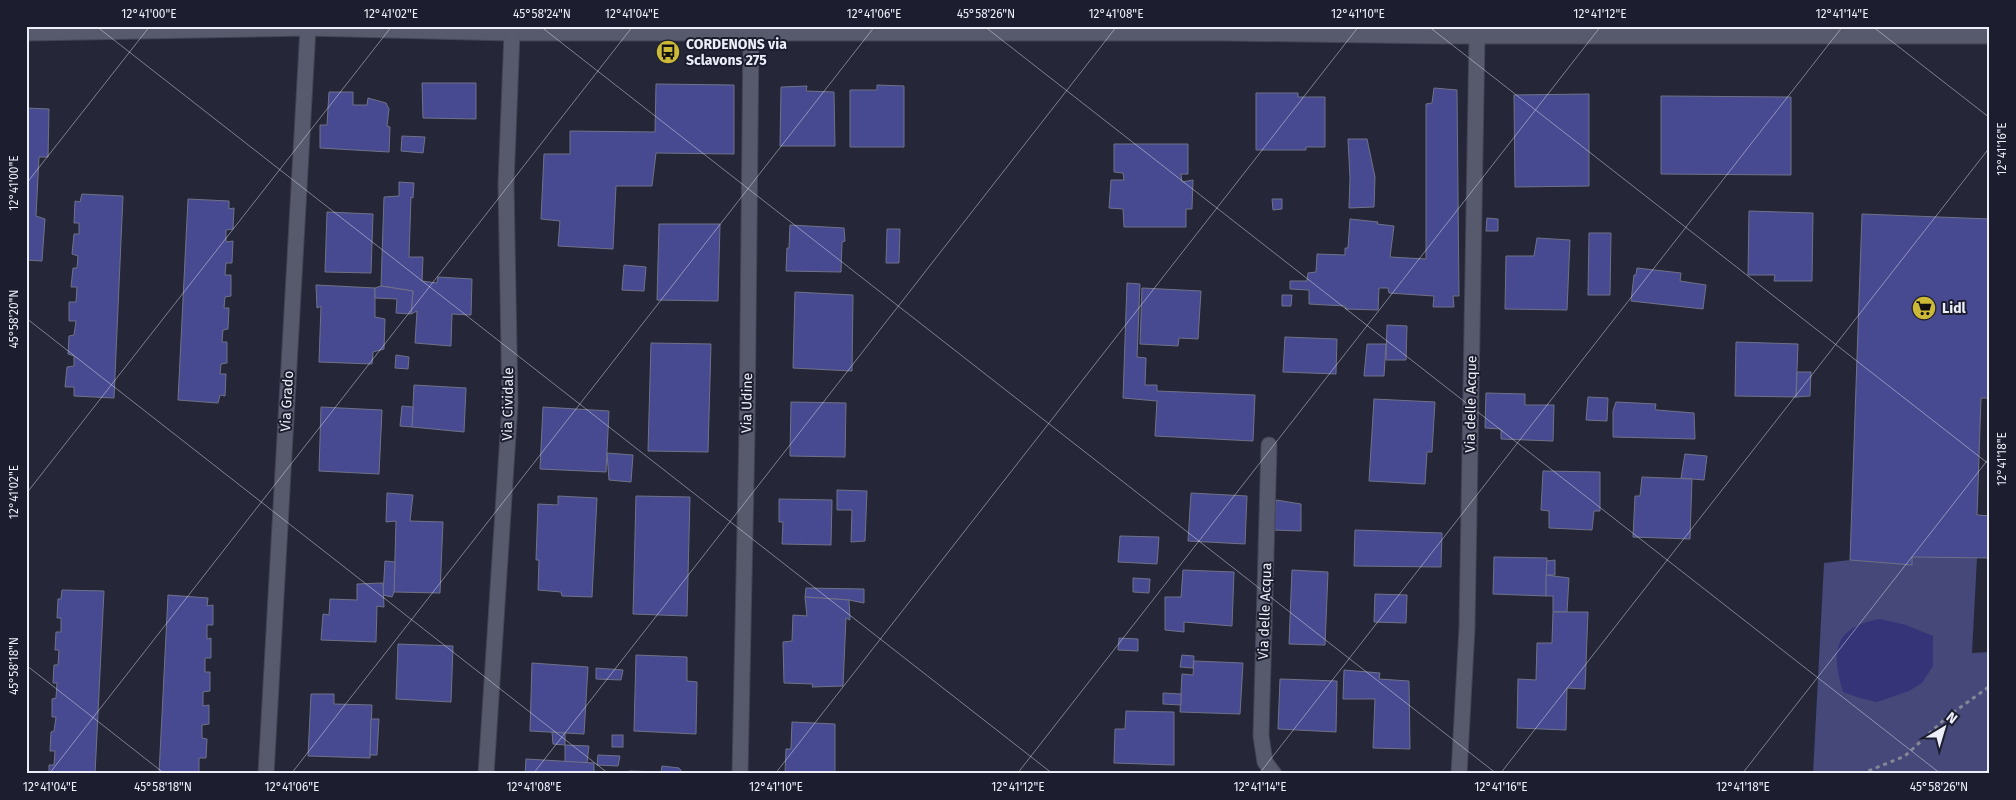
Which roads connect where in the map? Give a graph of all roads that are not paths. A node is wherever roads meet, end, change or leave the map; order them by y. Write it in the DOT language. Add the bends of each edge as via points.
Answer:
graph roads {
  1 [pos="308,28"];
  2 [pos="60,29"];
  3 [pos="724,30"];
  4 [pos="980,30"];
  5 [pos="1441,31"];
  6 [pos="26,33"];
  7 [pos="512,33"];
  8 [pos="751,33"];
  9 [pos="1476,35"];
  10 [pos="1990,36"];
  11 [pos="1269,445"];
  12 [pos="266,774"];
  13 [pos="486,774"];
  14 [pos="740,774"];
  15 [pos="1274,774"];
  16 [pos="1459,774"];
  1 -- 2 [label="street"];
  1 -- 7 [label="street"];
  1 -- 12 [label="street, Via Grado"];
  2 -- 6 [label="street"];
  3 -- 7 [label="street"];
  3 -- 8 [label="street"];
  4 -- 5 [label="street"];
  4 -- 8 [label="street"];
  5 -- 9 [label="street"];
  7 -- 13 [label="street, Via Cividale" via="506,184 510,404"];
  8 -- 14 [label="street, Via Udine"];
  9 -- 10 [label="street"];
  9 -- 16 [label="street, Via delle Acque" via="1468,618"];
  11 -- 15 [label="street, Via delle Acqua" via="1261,736 1265,762"];
}
